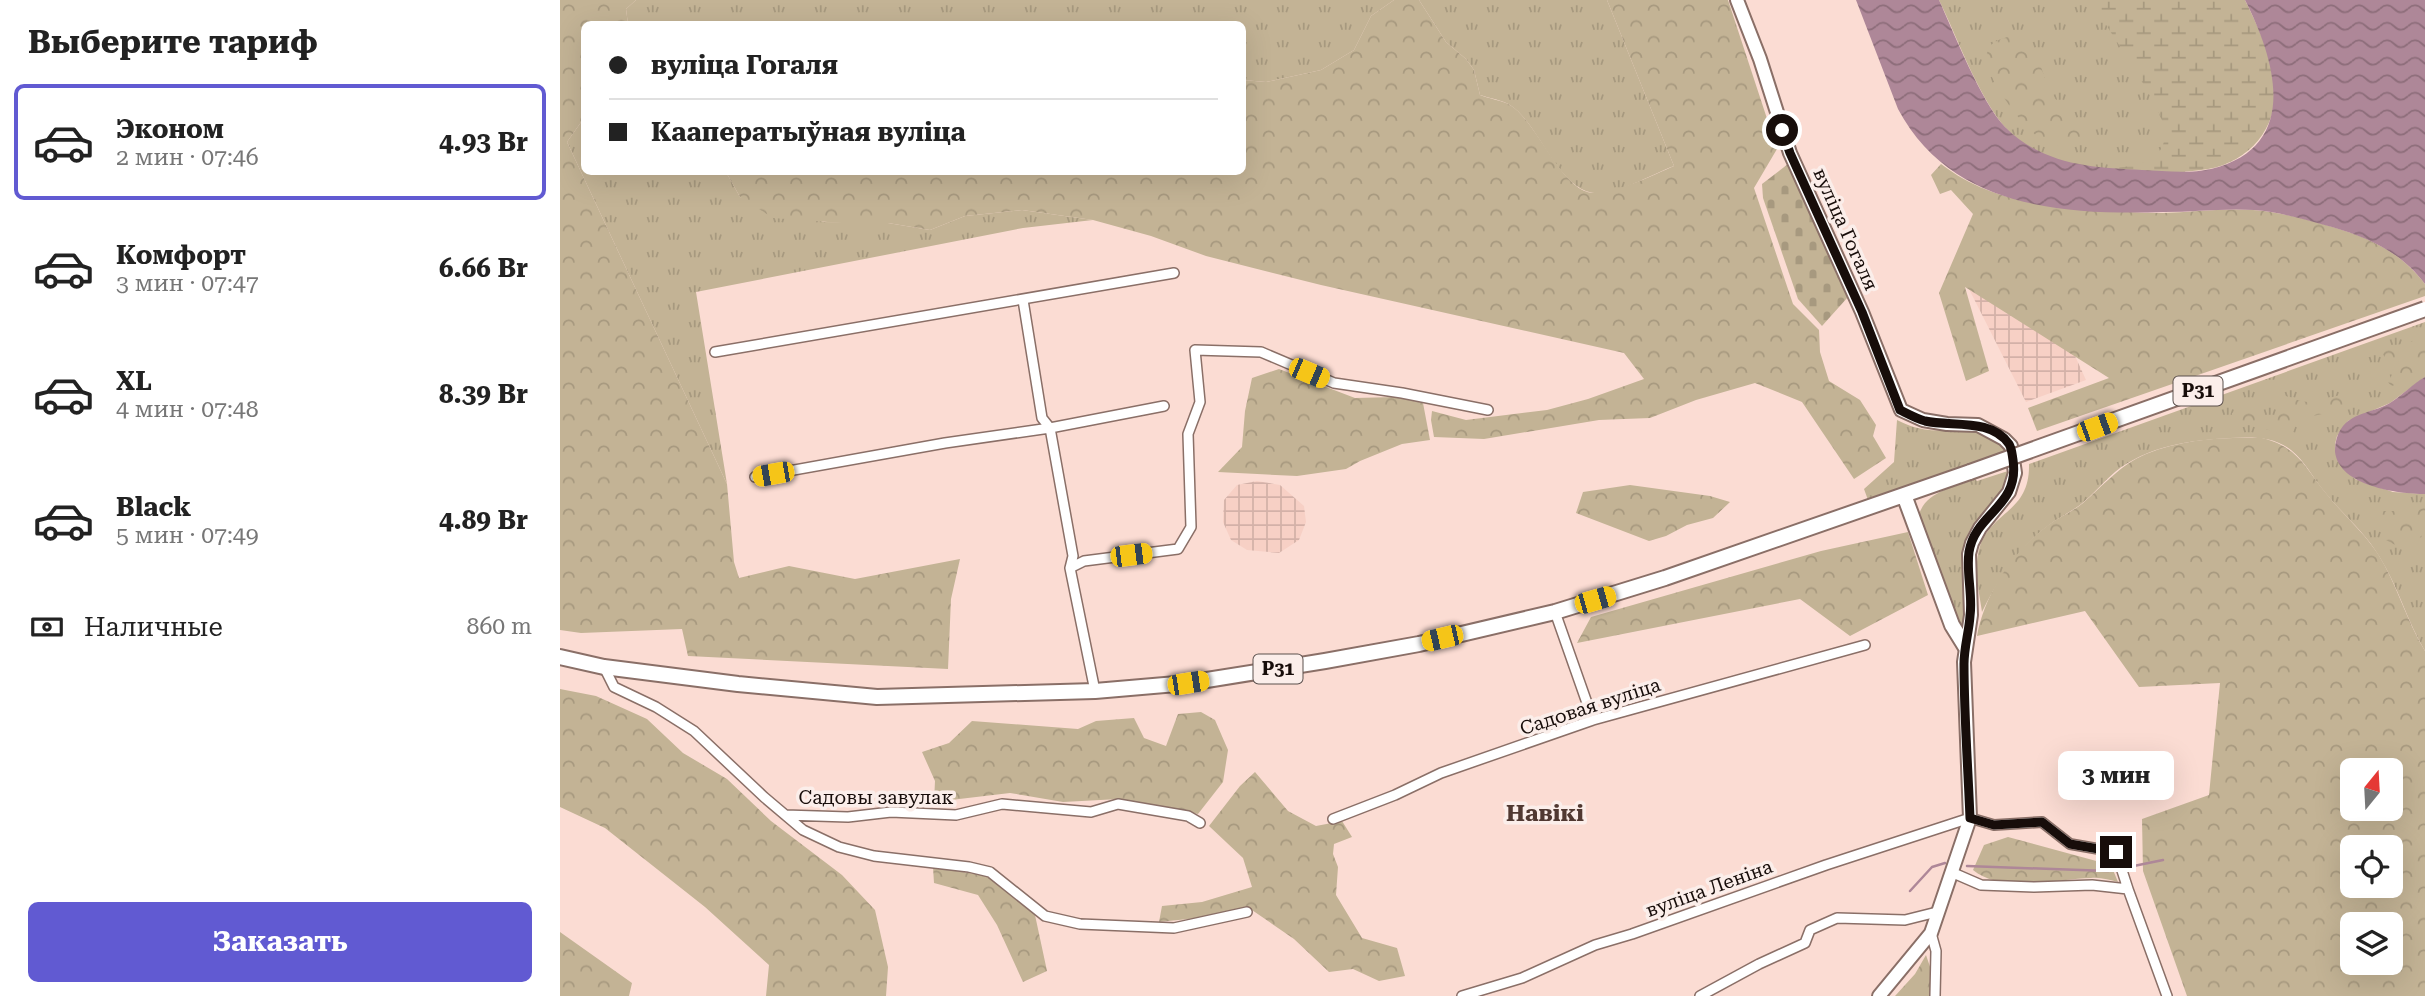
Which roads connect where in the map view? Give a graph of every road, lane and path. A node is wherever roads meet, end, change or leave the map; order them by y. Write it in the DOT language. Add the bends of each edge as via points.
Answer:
graph roads {
  1 [pos="1737,0"];
  2 [pos="1174,273"];
  3 [pos="1023,300"];
  4 [pos="2425,309"];
  5 [pos="715,352"];
  6 [pos="1164,406"];
  7 [pos="1488,410"];
  8 [pos="1050,428"];
  9 [pos="755,477"];
  10 [pos="1904,495"];
  11 [pos="1070,568"];
  12 [pos="1555,612"];
  13 [pos="1865,645"];
  14 [pos="1965,646"];
  15 [pos="560,657"];
  16 [pos="604,667"];
  17 [pos="1095,691"];
  18 [pos="1593,720"];
  19 [pos="785,815"];
  20 [pos="1970,818"];
  21 [pos="1333,819"];
  22 [pos="1200,823"];
  23 [pos="1951,872"];
  24 [pos="2128,888"];
  25 [pos="1247,912"];
  26 [pos="1937,912"];
  27 [pos="1931,933"];
  28 [pos="1462,996"];
  29 [pos="1700,996"];
  30 [pos="1879,996"];
  31 [pos="1935,996"];
  32 [pos="2167,996"];
  1 -- 14 [label="street, вуліца Гогаля" via="1790,153 1862,312 1900,410 1923,420 1978,425 2011,446 2014,483 1980,528 1969,554 1971,615"];
  2 -- 3 [label="street"];
  3 -- 5 [label="street"];
  3 -- 8 [label="street" via="1042,418"];
  4 -- 10 [label="main road, Р31, bridge"];
  6 -- 8 [label="street"];
  7 -- 11 [label="street" via="1334,383 1261,352 1195,350 1200,402 1188,434 1191,527 1178,549 1084,561"];
  8 -- 9 [label="street"];
  8 -- 11 [label="street" via="1073,556"];
  10 -- 12 [label="main road, Р31"];
  10 -- 14 [label="main road" via="1952,625"];
  11 -- 17 [label="street"];
  12 -- 17 [label="main road, Р31" via="1325,662 1188,683"];
  12 -- 18 [label="street"];
  13 -- 18 [label="street, Садовая вуліца"];
  14 -- 20 [label="street"];
  15 -- 16 [label="main road, Р31"];
  16 -- 17 [label="main road, Р31" via="877,696"];
  16 -- 19 [label="street" via="614,687 694,732"];
  18 -- 21 [label="street, Садовая вуліца" via="1441,773"];
  19 -- 22 [label="street, Садовы завулак" via="956,815 1002,804 1091,812 1118,804 1188,816"];
  19 -- 25 [label="street, Садовы завулак" via="803,830 874,856 990,872 1045,916 1080,925 1174,929"];
  20 -- 23 [label="street"];
  20 -- 24 [label="street" via="1994,825 2042,822 2070,844 2116,852"];
  20 -- 28 [label="street, вуліца Леніна" via="1595,945 1522,978"];
  23 -- 24 [label="street" via="1981,885"];
  23 -- 26 [label="street"];
  24 -- 32 [label="street"];
  26 -- 27 [label="street"];
  26 -- 29 [label="street" via="1905,920 1837,918 1810,930 1805,943"];
  27 -- 30 [label="street"];
  27 -- 31 [label="street" via="1936,951"];
}
